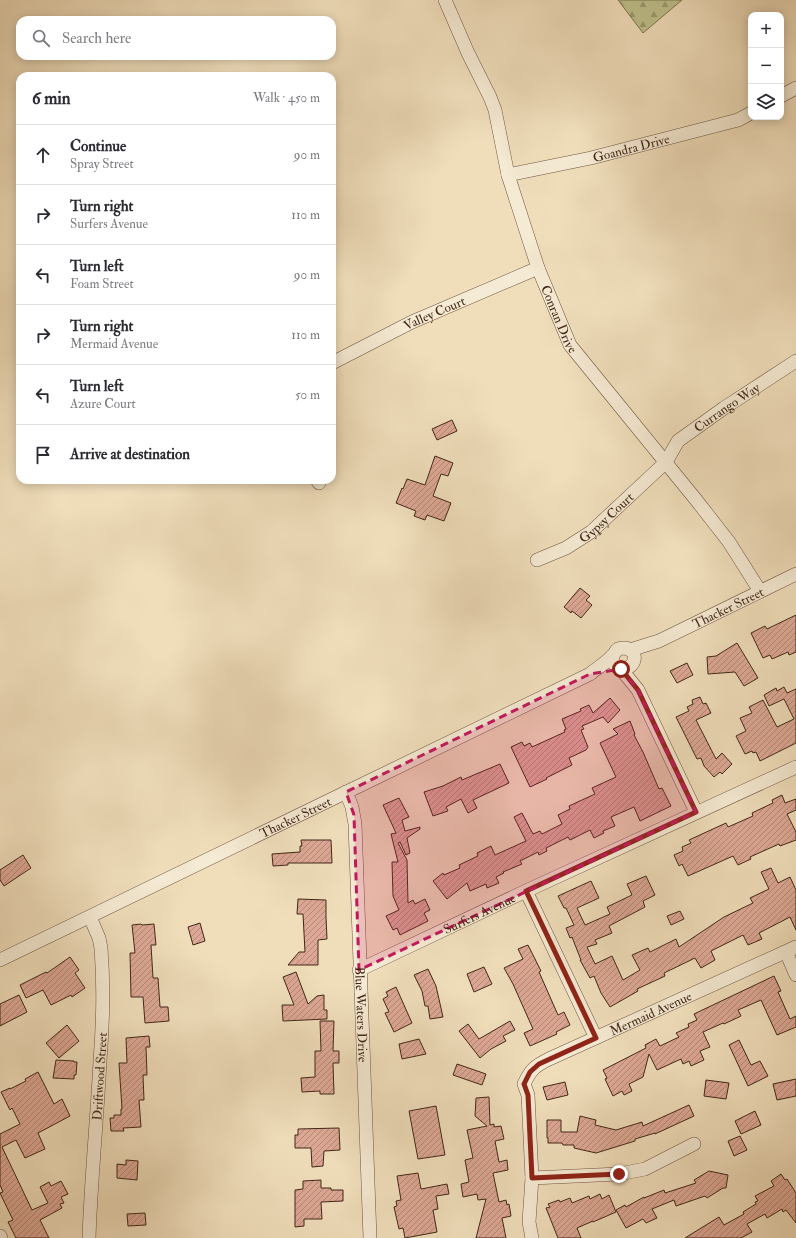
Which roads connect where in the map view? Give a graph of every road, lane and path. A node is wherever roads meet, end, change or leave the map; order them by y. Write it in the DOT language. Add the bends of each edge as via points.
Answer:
graph roads {
  1 [pos="445,0"];
  2 [pos="796,88"];
  3 [pos="784,94"];
  4 [pos="748,115"];
  5 [pos="508,175"];
  6 [pos="538,268"];
  7 [pos="336,361"];
  8 [pos="796,361"];
  9 [pos="666,462"];
  10 [pos="537,560"];
  11 [pos="796,574"];
  12 [pos="760,591"];
  13 [pos="613,656"];
  14 [pos="632,658"];
  15 [pos="620,669"];
  16 [pos="590,674"];
  17 [pos="638,690"];
  18 [pos="796,767"];
  19 [pos="346,792"];
  20 [pos="696,812"];
  21 [pos="526,891"];
  22 [pos="90,916"];
  23 [pos="791,950"];
  24 [pos="0,960"];
  25 [pos="359,970"];
  26 [pos="796,975"];
  27 [pos="596,1038"];
  28 [pos="694,1144"];
  29 [pos="532,1178"];
  30 [pos="89,1238"];
  31 [pos="370,1238"];
  32 [pos="532,1238"];
  1 -- 5 [label="street, Conran Drive" via="490,96"];
  2 -- 3 [label="street"];
  4 -- 5 [label="street, Goandra Drive" via="738,120 591,158"];
  5 -- 6 [label="street, Conran Drive"];
  6 -- 7 [label="street, Valley Court" via="412,322"];
  6 -- 9 [label="street, Conran Drive" via="570,345"];
  8 -- 9 [label="street, Currango Way" via="678,441"];
  9 -- 10 [label="street, Gypsy Court" via="591,532 566,548"];
  9 -- 12 [label="street, Conran Drive" via="729,542"];
  11 -- 12 [label="street, Thacker Street"];
  12 -- 14 [label="street, Thacker Street" via="659,641"];
  13 -- 14 [label="street" via="622,648"];
  13 -- 15 [label="street" via="613,662"];
  13 -- 16 [label="street, Thacker Street"];
  14 -- 15 [label="street" via="628,668"];
  14 -- 17 [label="street"];
  15 -- 16 [label="street, Thacker Street"];
  15 -- 17 [label="street"];
  16 -- 19 [label="street, Thacker Street"];
  17 -- 20 [label="street"];
  18 -- 20 [label="street, Surfers Avenue"];
  19 -- 22 [label="street, Thacker Street"];
  19 -- 25 [label="street, Blue Waters Drive" via="354,815"];
  20 -- 21 [label="street, Surfers Avenue"];
  21 -- 25 [label="street, Surfers Avenue"];
  21 -- 27 [label="street"];
  22 -- 24 [label="street, Thacker Street"];
  22 -- 30 [label="street, Driftwood Street" via="101,948 103,1012"];
  23 -- 26 [label="street"];
  23 -- 27 [label="street, Mermaid Avenue"];
  25 -- 31 [label="street, Blue Waters Drive"];
  27 -- 29 [label="street, Mermaid Avenue" via="539,1064 530,1072 524,1084 528,1095"];
  28 -- 29 [label="street" via="645,1169 619,1174"];
  29 -- 32 [label="street, Mermaid Avenue" via="529,1222"];
}
